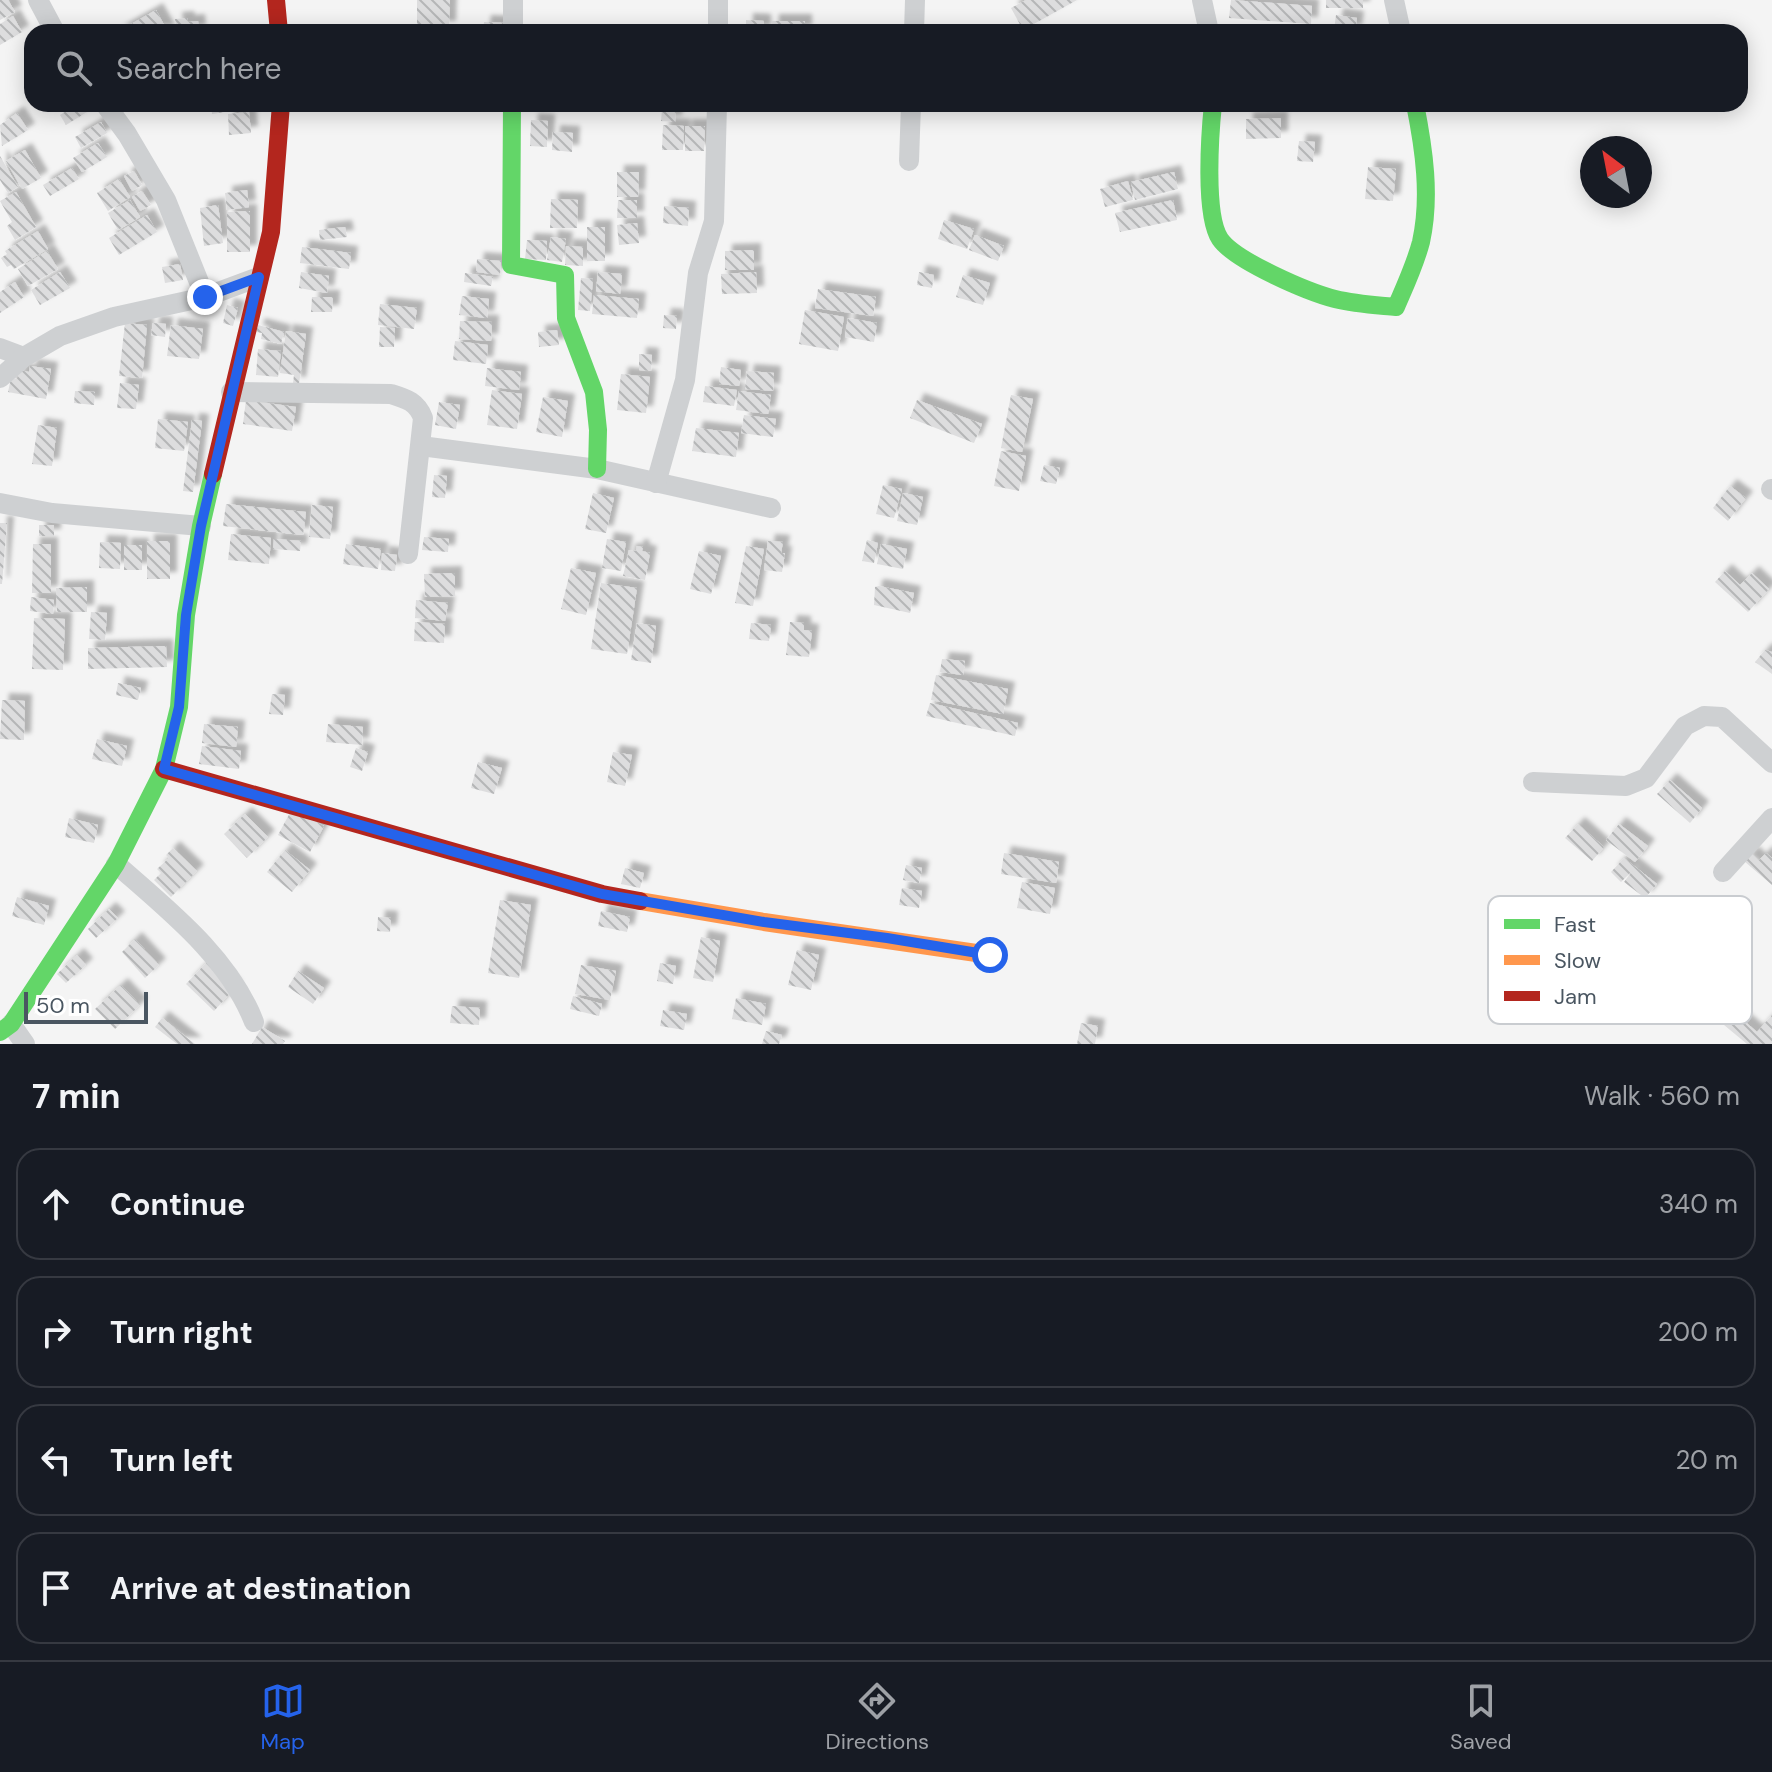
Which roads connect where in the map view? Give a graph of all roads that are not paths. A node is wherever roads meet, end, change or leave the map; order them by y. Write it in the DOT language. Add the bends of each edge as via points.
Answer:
graph roads {
  1 [pos="38,0"];
  2 [pos="276,0"];
  3 [pos="513,0"];
  4 [pos="718,0"];
  5 [pos="915,0"];
  6 [pos="1202,0"];
  7 [pos="1394,0"];
  8 [pos="51,24"];
  9 [pos="278,24"];
  10 [pos="513,24"];
  11 [pos="718,24"];
  12 [pos="914,24"];
  13 [pos="1207,24"];
  14 [pos="1399,24"];
  15 [pos="111,112"];
  16 [pos="280,112"];
  17 [pos="512,112"];
  18 [pos="717,112"];
  19 [pos="911,112"];
  20 [pos="1213,112"];
  21 [pos="1417,112"];
  22 [pos="909,161"];
  23 [pos="259,277"];
  24 [pos="205,297"];
  25 [pos="0,348"];
  26 [pos="24,357"];
  27 [pos="0,378"];
  28 [pos="231,392"];
  29 [pos="421,446"];
  30 [pos="597,469"];
  31 [pos="656,483"];
  32 [pos="0,503"];
  33 [pos="771,508"];
  34 [pos="201,526"];
  35 [pos="408,554"];
  36 [pos="1772,763"];
  37 [pos="164,769"];
  38 [pos="1533,782"];
  39 [pos="1772,818"];
  40 [pos="116,864"];
  41 [pos="1723,872"];
  42 [pos="990,955"];
  43 [pos="254,1022"];
  44 [pos="3,1032"];
  45 [pos="25,1044"];
  1 -- 8 [label="street"];
  2 -- 9 [label="street"];
  3 -- 10 [label="street"];
  4 -- 11 [label="street"];
  5 -- 12 [label="street"];
  6 -- 13 [label="street"];
  7 -- 14 [label="street"];
  15 -- 24 [label="street" via="166,200"];
  16 -- 23 [label="street" via="271,232"];
  17 -- 30 [label="street" via="511,265 565,275 566,318 594,392"];
  18 -- 31 [label="street" via="714,221 698,273 685,380"];
  19 -- 22 [label="street"];
  20 -- 21 [label="street" via="1210,190 1218,238 1235,253 1304,288 1331,298 1396,307 1423,229"];
  23 -- 24 [label="street"];
  23 -- 28 [label="street"];
  24 -- 26 [label="street" via="114,317 60,336"];
  25 -- 26 [label="street"];
  26 -- 27 [label="street"];
  28 -- 29 [label="street" via="391,394 411,400 419,409"];
  28 -- 34 [label="street"];
  29 -- 30 [label="street"];
  29 -- 35 [label="street"];
  30 -- 31 [label="street"];
  31 -- 33 [label="street"];
  32 -- 34 [label="street" via="52,513"];
  34 -- 37 [label="street" via="186,615 179,707"];
  36 -- 38 [label="street" via="1722,717 1704,716 1685,726 1646,778 1626,786"];
  37 -- 40 [label="street"];
  37 -- 42 [label="street" via="602,894"];
  39 -- 41 [label="street"];
  40 -- 43 [label="street" via="174,915 237,984"];
  40 -- 44 [label="street"];
  44 -- 45 [label="street"];
}
